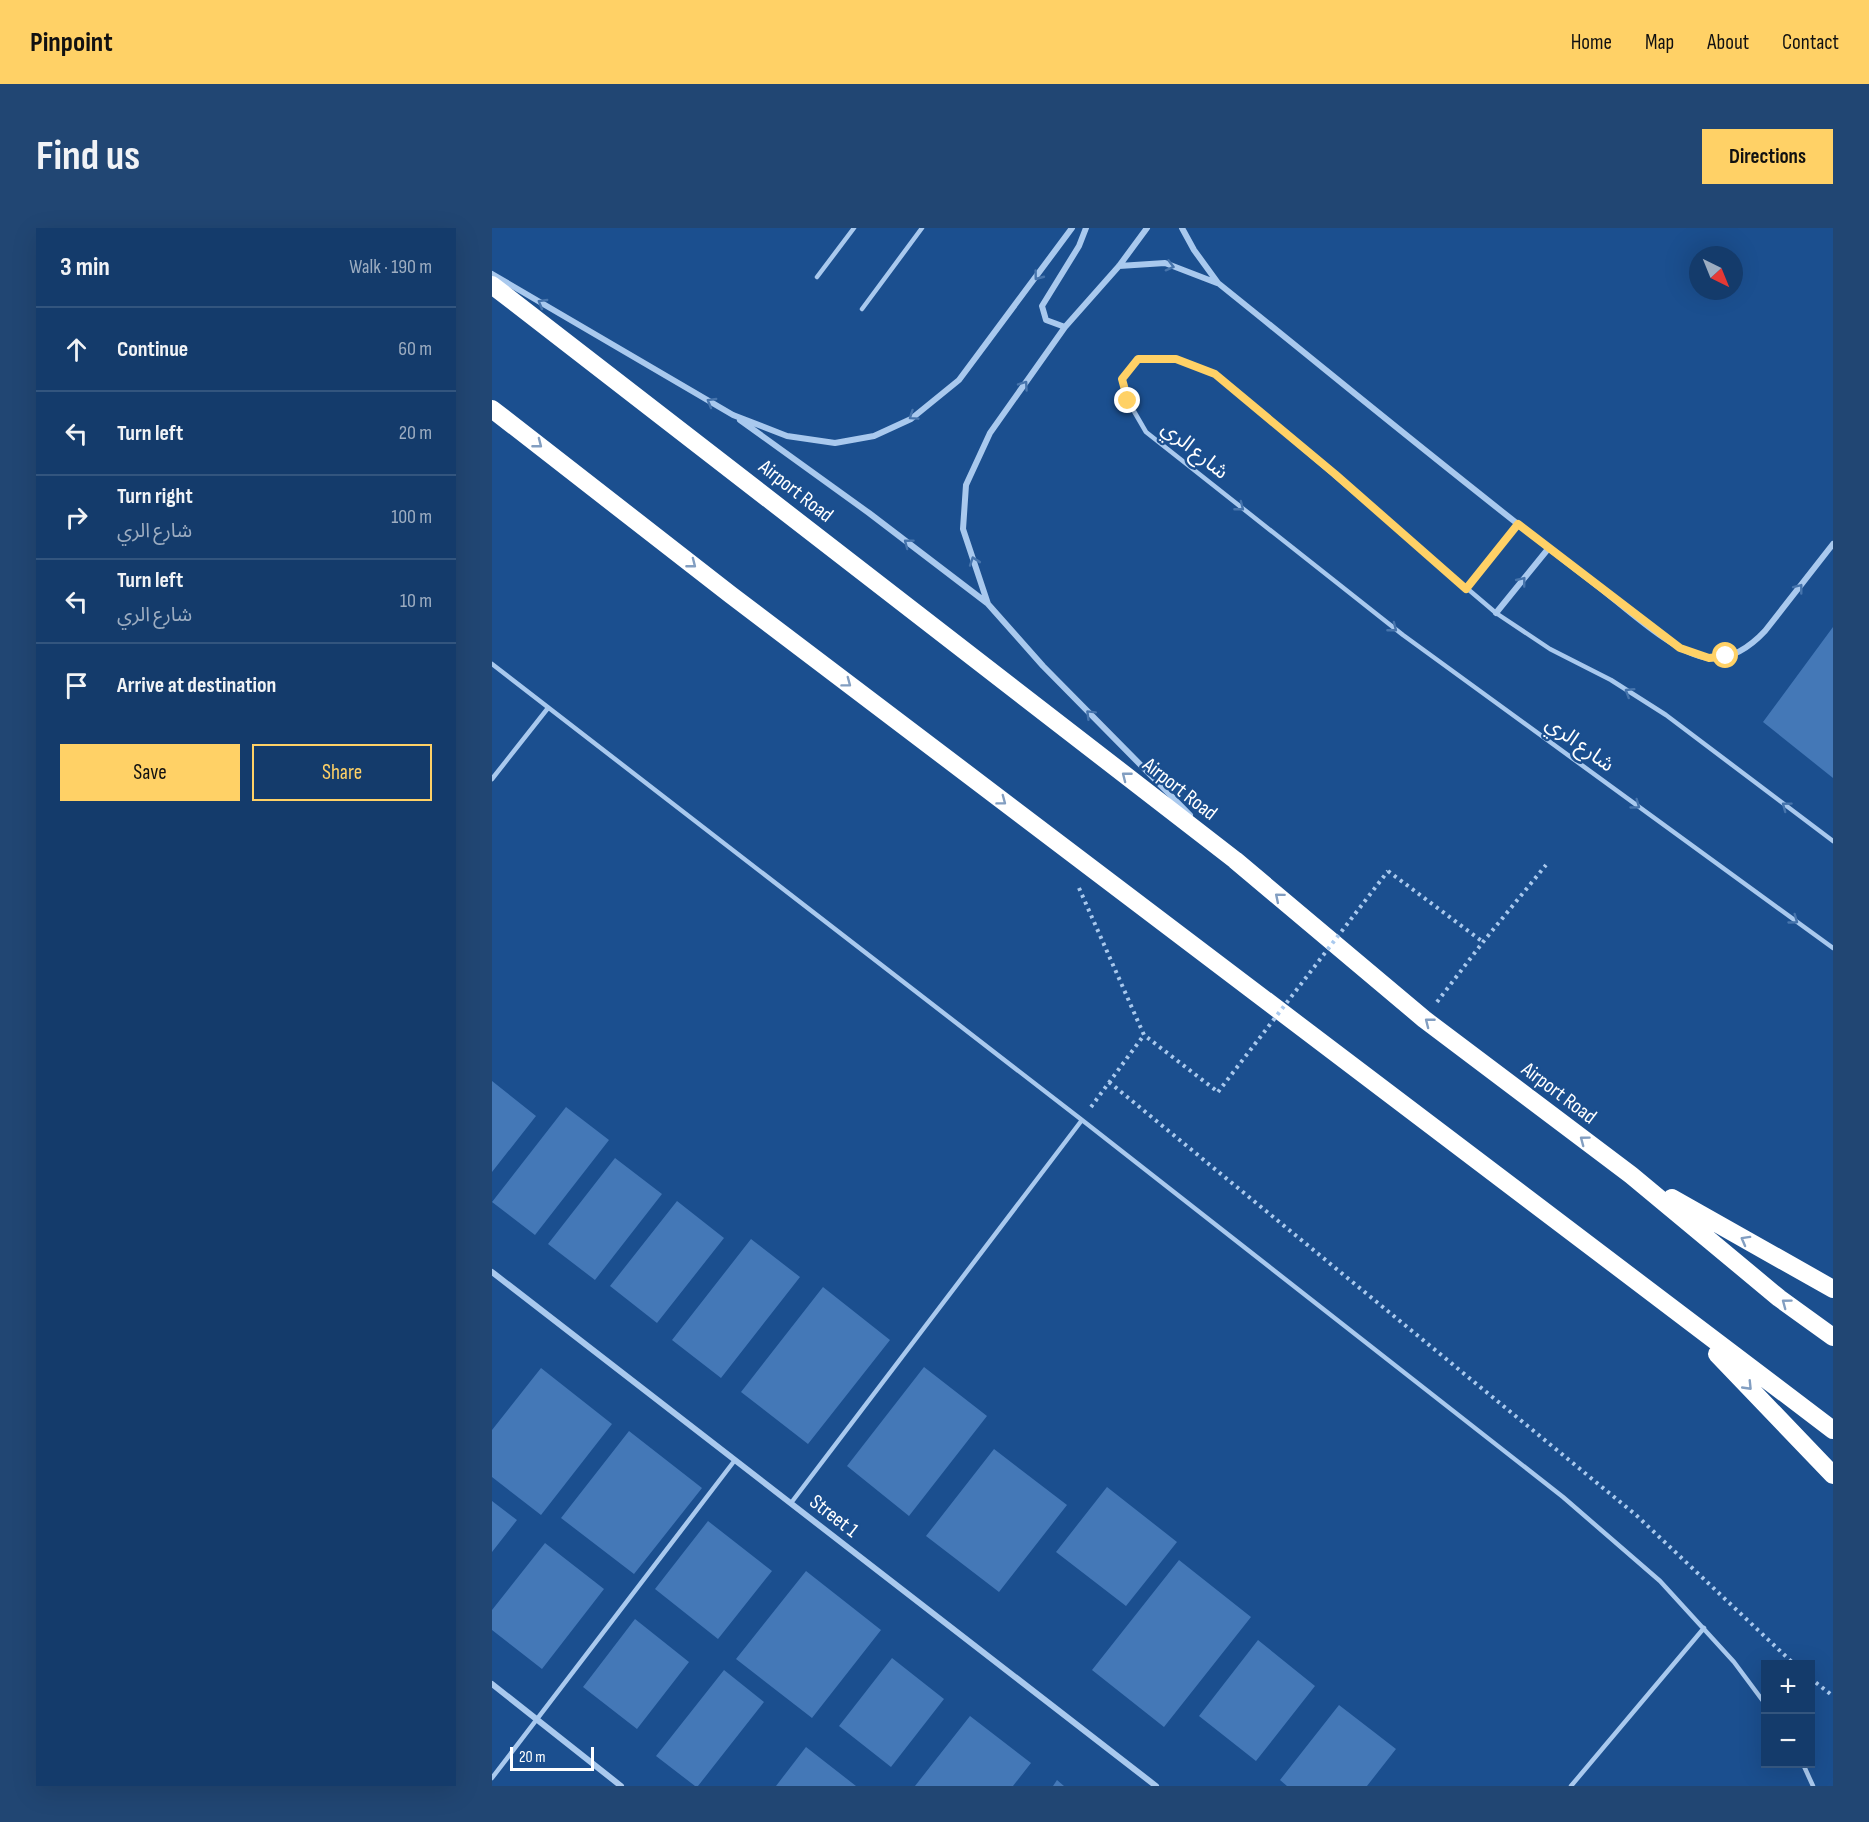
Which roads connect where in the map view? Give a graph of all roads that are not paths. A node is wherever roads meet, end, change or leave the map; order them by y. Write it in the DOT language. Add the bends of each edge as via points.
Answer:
graph roads {
  1 [pos="854,228"];
  2 [pos="922,228"];
  3 [pos="1072,228"];
  4 [pos="1086,228"];
  5 [pos="1147,228"];
  6 [pos="1182,228"];
  7 [pos="1119,266"];
  8 [pos="492,274"];
  9 [pos="817,277"];
  10 [pos="1218,283"];
  11 [pos="492,285"];
  12 [pos="862,309"];
  13 [pos="1065,327"];
  14 [pos="492,408"];
  15 [pos="733,415"];
  16 [pos="1518,524"];
  17 [pos="1833,544"];
  18 [pos="1548,549"];
  19 [pos="1466,589"];
  20 [pos="988,604"];
  21 [pos="1496,613"];
  22 [pos="492,664"];
  23 [pos="548,708"];
  24 [pos="492,780"];
  25 [pos="1833,841"];
  26 [pos="1235,860"];
  27 [pos="1833,948"];
  28 [pos="1082,1120"];
  29 [pos="1631,1175"];
  30 [pos="492,1272"];
  31 [pos="1833,1289"];
  32 [pos="1678,1314"];
  33 [pos="1833,1337"];
  34 [pos="1833,1430"];
  35 [pos="735,1460"];
  36 [pos="1833,1475"];
  37 [pos="791,1503"];
  38 [pos="1704,1628"];
  39 [pos="492,1684"];
  40 [pos="1761,1699"];
  41 [pos="537,1719"];
  42 [pos="1805,1768"];
  43 [pos="492,1778"];
  44 [pos="621,1786"];
  45 [pos="1156,1786"];
  46 [pos="1571,1786"];
  47 [pos="1813,1786"];
  1 -- 9 [label="lane"];
  2 -- 12 [label="lane"];
  3 -- 15 [label="street, one-way" via="959,380 911,419 874,436 835,443 786,436"];
  4 -- 13 [label="street" via="1042,306 1046,320"];
  5 -- 7 [label="street"];
  6 -- 10 [label="street"];
  7 -- 10 [label="street, one-way" via="1165,263"];
  7 -- 13 [label="street"];
  15 -- 8 [label="street, one-way"];
  10 -- 16 [label="street"];
  26 -- 11 [label="highway, Airport Road, one-way"];
  20 -- 13 [label="street, one-way" via="963,529 966,485 990,433"];
  14 -- 32 [label="highway, one-way" via="731,595"];
  20 -- 15 [label="street, one-way"];
  16 -- 18 [label="street"];
  16 -- 19 [label="street"];
  18 -- 17 [label="street, one-way" via="1680,648 1709,658 1738,653 1753,644"];
  21 -- 18 [label="street, one-way"];
  19 -- 21 [label="lane, شارع الري"];
  19 -- 27 [label="lane, شارع الري, one-way" via="1215,374 1176,359 1138,359 1122,379 1128,401 1146,432 1402,635"];
  26 -- 20 [label="street, one-way" via="1043,666"];
  25 -- 21 [label="lane, شارع الري, one-way" via="1666,715 1611,680 1550,649"];
  22 -- 23 [label="lane"];
  23 -- 24 [label="lane"];
  23 -- 28 [label="lane"];
  29 -- 26 [label="highway, Airport Road, one-way" via="1424,1019"];
  28 -- 37 [label="lane"];
  28 -- 38 [label="lane" via="1563,1497 1660,1581"];
  31 -- 29 [label="highway, one-way"];
  33 -- 29 [label="highway, Airport Road, one-way" via="1779,1298"];
  30 -- 35 [label="street, Street 1"];
  32 -- 34 [label="highway"];
  32 -- 36 [label="highway, one-way"];
  35 -- 37 [label="street, Street 1"];
  35 -- 41 [label="lane"];
  37 -- 45 [label="street, Street 1"];
  38 -- 40 [label="lane"];
  38 -- 46 [label="lane"];
  39 -- 41 [label="street"];
  41 -- 43 [label="lane"];
  41 -- 44 [label="street"];
  42 -- 47 [label="lane"];
}
